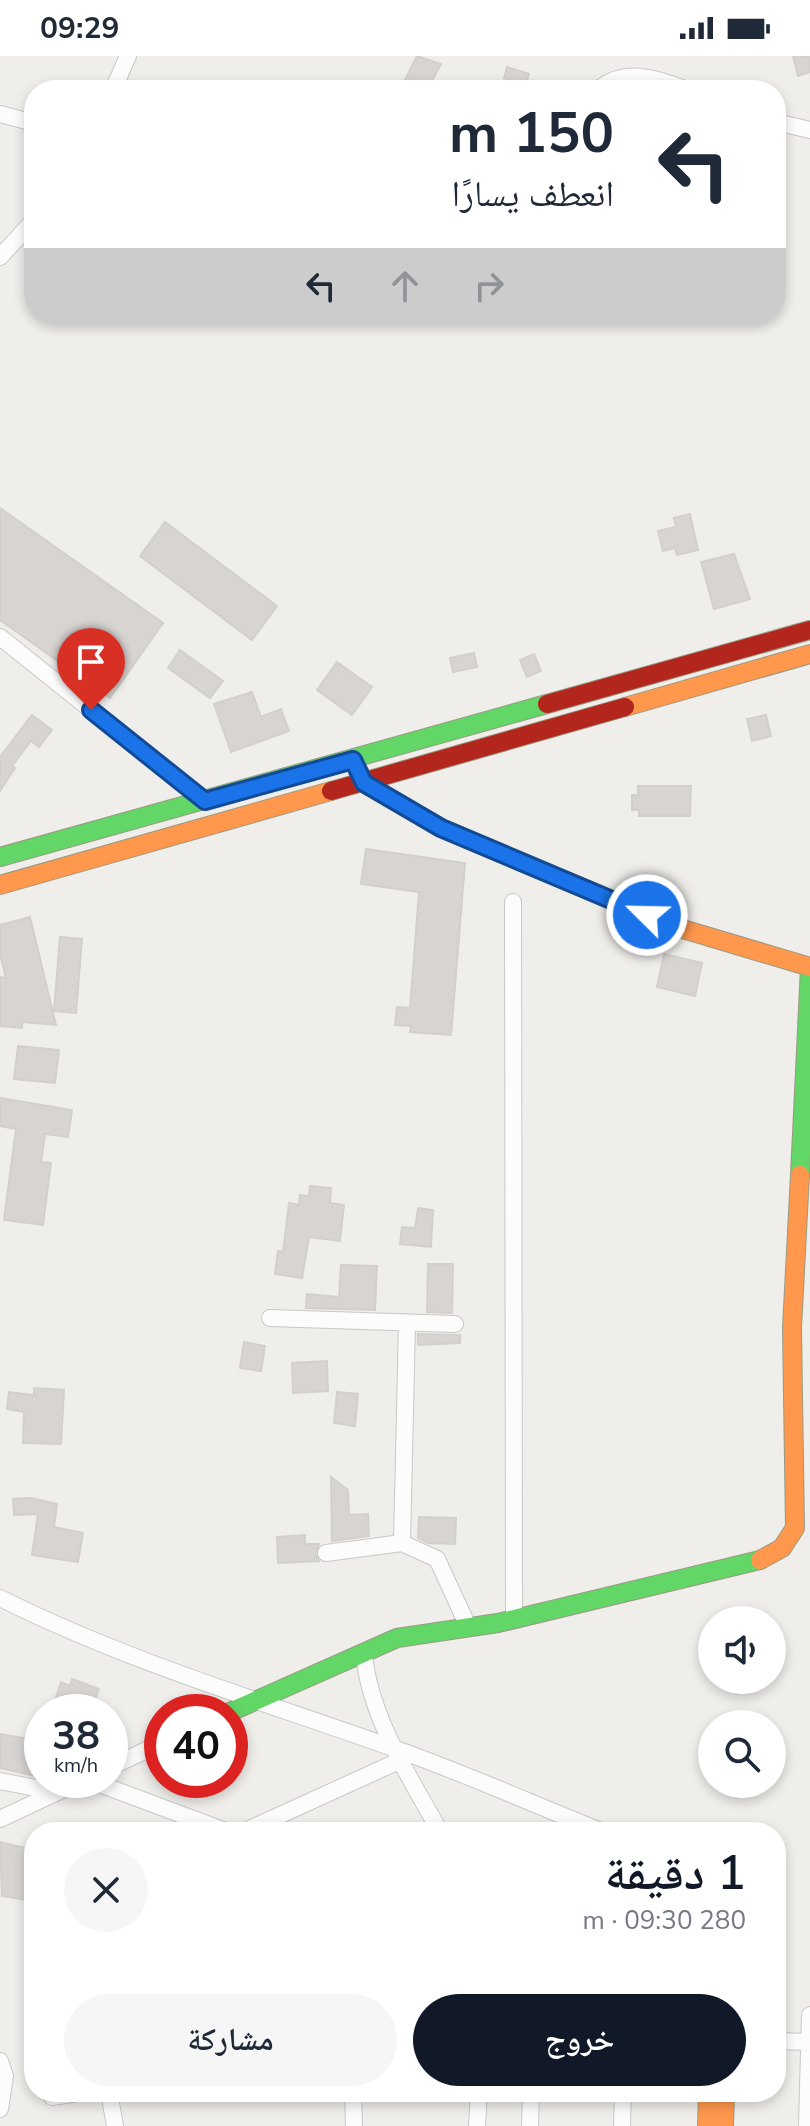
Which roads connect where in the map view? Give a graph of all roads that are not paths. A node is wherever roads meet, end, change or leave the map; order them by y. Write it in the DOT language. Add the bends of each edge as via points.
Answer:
graph roads {
  1 [pos="127,56"];
  2 [pos="117,80"];
  3 [pos="615,80"];
  4 [pos="653,80"];
  5 [pos="0,114"];
  6 [pos="24,120"];
  7 [pos="786,124"];
  8 [pos="810,130"];
  9 [pos="24,231"];
  10 [pos="0,257"];
  11 [pos="810,630"];
  12 [pos="0,637"];
  13 [pos="810,654"];
  14 [pos="353,760"];
  15 [pos="364,783"];
  16 [pos="205,801"];
  17 [pos="0,857"];
  18 [pos="0,885"];
  19 [pos="513,902"];
  20 [pos="810,967"];
  21 [pos="270,1318"];
  22 [pos="407,1323"];
  23 [pos="455,1324"];
  24 [pos="402,1543"];
  25 [pos="326,1553"];
  26 [pos="0,1598"];
  27 [pos="514,1619"];
  28 [pos="466,1622"];
  29 [pos="364,1655"];
  30 [pos="252,1701"];
  31 [pos="248,1703"];
  32 [pos="398,1754"];
  33 [pos="0,1781"];
  34 [pos="24,1786"];
  35 [pos="128,1795"];
  36 [pos="45,1798"];
  37 [pos="0,1819"];
  38 [pos="201,1822"];
  39 [pos="263,1822"];
  40 [pos="435,1822"];
  41 [pos="577,1822"];
  42 [pos="810,2015"];
  43 [pos="786,2041"];
  44 [pos="809,2042"];
  45 [pos="0,2061"];
  46 [pos="111,2102"];
  47 [pos="353,2102"];
  48 [pos="478,2102"];
  49 [pos="531,2102"];
  50 [pos="623,2102"];
  51 [pos="708,2102"];
  52 [pos="725,2102"];
  53 [pos="0,2109"];
  54 [pos="115,2126"];
  55 [pos="354,2126"];
  56 [pos="477,2126"];
  57 [pos="530,2126"];
  58 [pos="622,2126"];
  59 [pos="707,2126"];
  60 [pos="724,2126"];
  61 [pos="807,2126"];
  1 -- 2 [label="street"];
  3 -- 4 [label="street" via="636,75"];
  5 -- 6 [label="street"];
  7 -- 8 [label="street"];
  9 -- 10 [label="street"];
  11 -- 14 [label="main road"];
  12 -- 16 [label="street"];
  13 -- 15 [label="main road"];
  14 -- 15 [label="main road"];
  14 -- 16 [label="main road"];
  15 -- 18 [label="main road"];
  15 -- 20 [label="main road" via="441,828 676,927"];
  16 -- 17 [label="main road"];
  19 -- 27 [label="street"];
  20 -- 27 [label="main road" via="792,1328 795,1528 790,1541 772,1556 749,1564"];
  21 -- 22 [label="street"];
  22 -- 23 [label="street"];
  22 -- 24 [label="street"];
  24 -- 25 [label="street"];
  24 -- 28 [label="street" via="437,1559"];
  26 -- 30 [label="street" via="50,1623"];
  27 -- 29 [label="main road" via="450,1632 417,1632"];
  29 -- 30 [label="main road"];
  29 -- 32 [label="street" via="368,1689"];
  30 -- 31 [label="main road"];
  30 -- 32 [label="street"];
  32 -- 39 [label="street"];
  32 -- 40 [label="street"];
  32 -- 41 [label="street"];
  33 -- 34 [label="street"];
  35 -- 38 [label="street"];
  36 -- 37 [label="street"];
  42 -- 44 [label="street"];
  43 -- 44 [label="street"];
  44 -- 61 [label="street"];
  45 -- 53 [label="street" via="5,2090"];
  46 -- 54 [label="street"];
  47 -- 55 [label="street"];
  48 -- 56 [label="street"];
  49 -- 57 [label="street"];
  50 -- 58 [label="street"];
  51 -- 59 [label="main road"];
  52 -- 60 [label="main road"];
}
